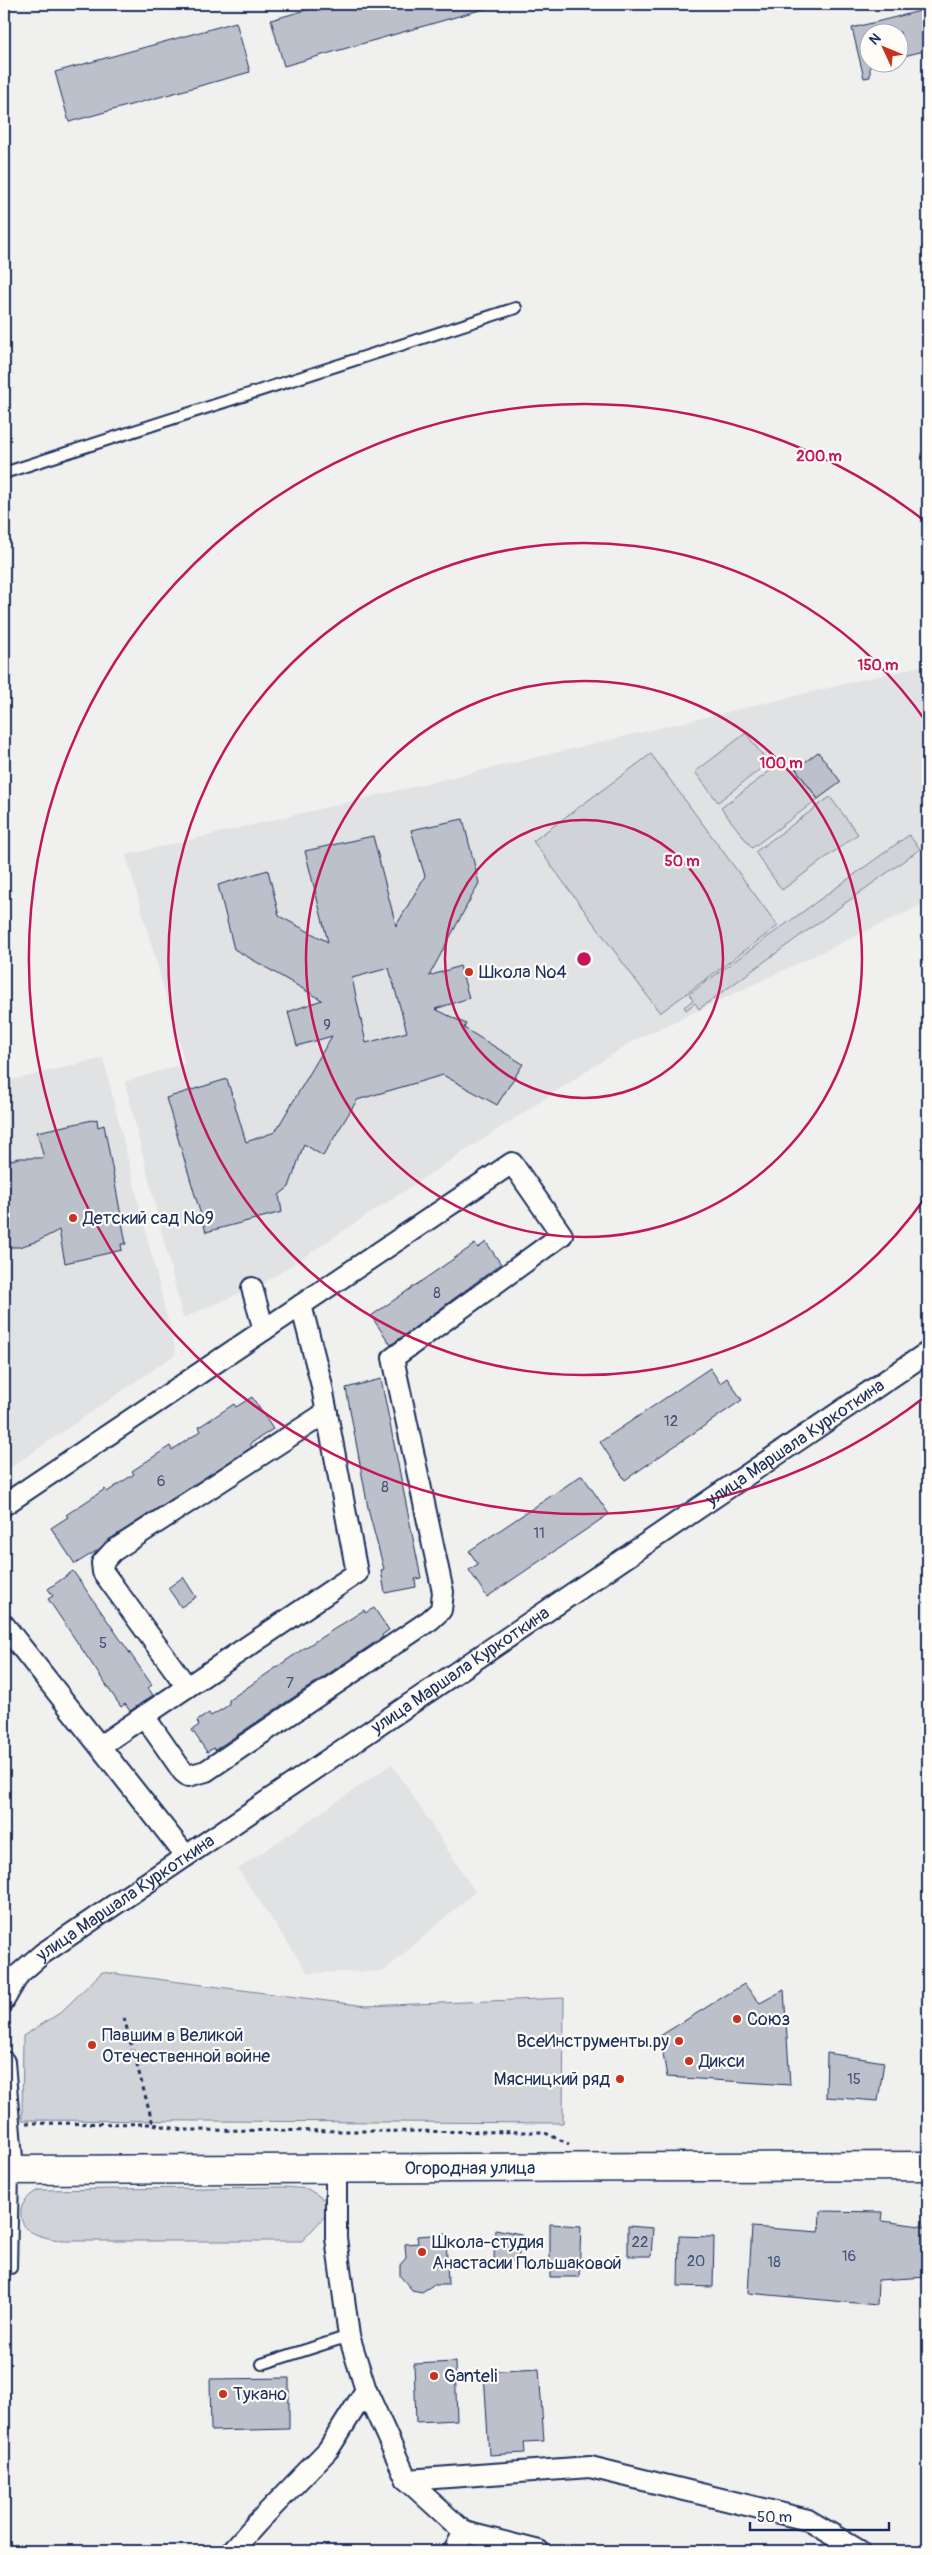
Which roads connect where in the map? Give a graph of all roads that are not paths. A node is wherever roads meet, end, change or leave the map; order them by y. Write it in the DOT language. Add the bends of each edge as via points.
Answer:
graph roads {
  1 [pos="516,308"];
  2 [pos="4,473"];
  3 [pos="252,1288"];
  4 [pos="301,1305"];
  5 [pos="264,1330"];
  6 [pos="928,1352"];
  7 [pos="326,1412"];
  8 [pos="4,1505"];
  9 [pos="4,1625"];
  10 [pos="187,1687"];
  11 [pos="144,1716"];
  12 [pos="100,1746"];
  13 [pos="186,1856"];
  14 [pos="5,1992"];
  15 [pos="4,2062"];
  16 [pos="928,2166"];
  17 [pos="336,2167"];
  18 [pos="8,2170"];
  19 [pos="12,2268"];
  20 [pos="349,2336"];
  21 [pos="262,2364"];
  22 [pos="366,2390"];
  23 [pos="407,2480"];
  24 [pos="464,2532"];
  25 [pos="232,2551"];
  26 [pos="454,2551"];
  27 [pos="535,2551"];
  28 [pos="860,2551"];
  1 -- 2 [label="lane"];
  3 -- 5 [label="street"];
  4 -- 5 [label="street"];
  4 -- 7 [label="street"];
  4 -- 11 [label="street" via="512,1163 562,1235 393,1358 444,1592 441,1610 206,1771 188,1776 183,1772"];
  5 -- 8 [label="street"];
  6 -- 13 [label="street, улица Маршала Куркоткина"];
  7 -- 10 [label="street" via="358,1573"];
  7 -- 10 [label="street" via="113,1551 102,1563 103,1572"];
  9 -- 12 [label="street"];
  10 -- 11 [label="street"];
  11 -- 12 [label="street"];
  12 -- 13 [label="street"];
  13 -- 14 [label="street, улица Маршала Куркоткина" via="42,1954 19,1974"];
  15 -- 18 [label="street"];
  16 -- 17 [label="main road, Огородная улица"];
  17 -- 18 [label="main road, Огородная улица"];
  17 -- 20 [label="street" via="336,2238"];
  18 -- 19 [label="lane"];
  20 -- 21 [label="lane"];
  20 -- 22 [label="street"];
  22 -- 23 [label="street"];
  22 -- 25 [label="street" via="328,2450"];
  23 -- 24 [label="street"];
  23 -- 28 [label="street" via="590,2467 808,2520"];
  24 -- 26 [label="street"];
  24 -- 27 [label="street"];
}
